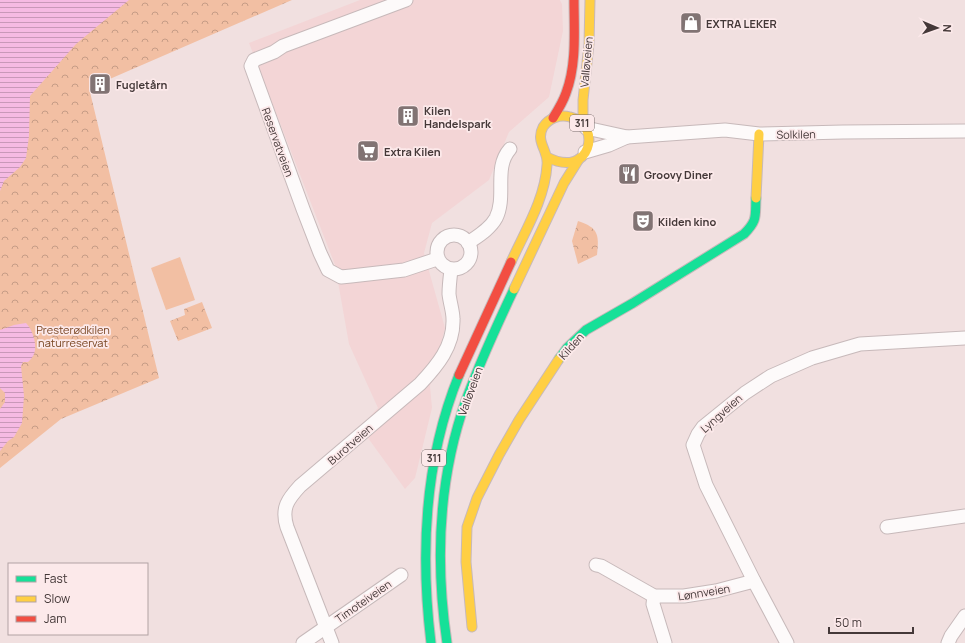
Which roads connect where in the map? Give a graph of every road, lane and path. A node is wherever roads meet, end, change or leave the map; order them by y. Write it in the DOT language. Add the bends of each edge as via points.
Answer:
graph roads {
  1 [pos="406,0"];
  2 [pos="574,0"];
  3 [pos="590,0"];
  4 [pos="553,118"];
  5 [pos="584,126"];
  6 [pos="965,131"];
  7 [pos="759,134"];
  8 [pos="627,137"];
  9 [pos="510,149"];
  10 [pos="582,156"];
  11 [pos="547,157"];
  12 [pos="468,243"];
  13 [pos="437,259"];
  14 [pos="451,270"];
  15 [pos="965,338"];
  16 [pos="965,516"];
  17 [pos="887,527"];
  18 [pos="596,565"];
  19 [pos="401,575"];
  20 [pos="754,581"];
  21 [pos="654,596"];
  22 [pos="965,616"];
  23 [pos="325,626"];
  24 [pos="472,628"];
  25 [pos="303,643"];
  26 [pos="332,643"];
  27 [pos="430,643"];
  28 [pos="447,643"];
  29 [pos="665,643"];
  30 [pos="786,643"];
  31 [pos="948,643"];
  1 -- 13 [label="street, Reservatveien" via="283,46 254,60 251,66 328,270 341,277 351,276 404,270"];
  2 -- 4 [label="main road, Valløveien / 311" via="574,42 570,75 567,90"];
  3 -- 5 [label="main road, Valløveien / 311" via="589,44 583,100"];
  4 -- 5 [label="main road, 311" via="569,116"];
  4 -- 11 [label="main road, Valløveien / 311" via="541,133 541,147"];
  5 -- 8 [label="street, Solkilen"];
  5 -- 10 [label="main road, Valløveien / 311" via="589,140"];
  6 -- 7 [label="street, Solkilen"];
  7 -- 8 [label="street, Solkilen" via="725,130"];
  7 -- 24 [label="main road, Kilden" via="755,219 750,229 586,330 567,348 519,420 477,498 468,527 466,562"];
  8 -- 10 [label="street, Solkilen"];
  9 -- 12 [label="street" via="504,158 501,202 496,218 483,233"];
  10 -- 11 [label="main road" via="571,163 563,164"];
  10 -- 28 [label="main road, Valløveien / 311" via="564,184 486,349 460,420 449,463 440,532 440,591"];
  11 -- 27 [label="main road, Valløveien / 311" via="544,185 539,201 462,364 437,442 430,476 424,531 425,597"];
  12 -- 13 [label="street" via="458,235 448,236 439,242"];
  12 -- 14 [label="street" via="471,257 468,262 460,269"];
  13 -- 14 [label="street"];
  14 -- 23 [label="street, Burotveien" via="449,289 453,317 452,334 446,352 434,369 416,388 282,501 287,527"];
  15 -- 20 [label="street, Lyngveien" via="860,344 812,358 771,376 703,427 693,445 706,485"];
  16 -- 17 [label="street"];
  18 -- 21 [label="street, Lønnveien"];
  19 -- 23 [label="street, Timoteiveien" via="335,622"];
  20 -- 21 [label="street, Lønnveien" via="684,596"];
  20 -- 30 [label="street, Lyngveien"];
  21 -- 29 [label="street" via="654,608"];
  22 -- 31 [label="street"];
  23 -- 25 [label="street, Timoteiveien"];
  23 -- 26 [label="street, Burotveien"];
}
